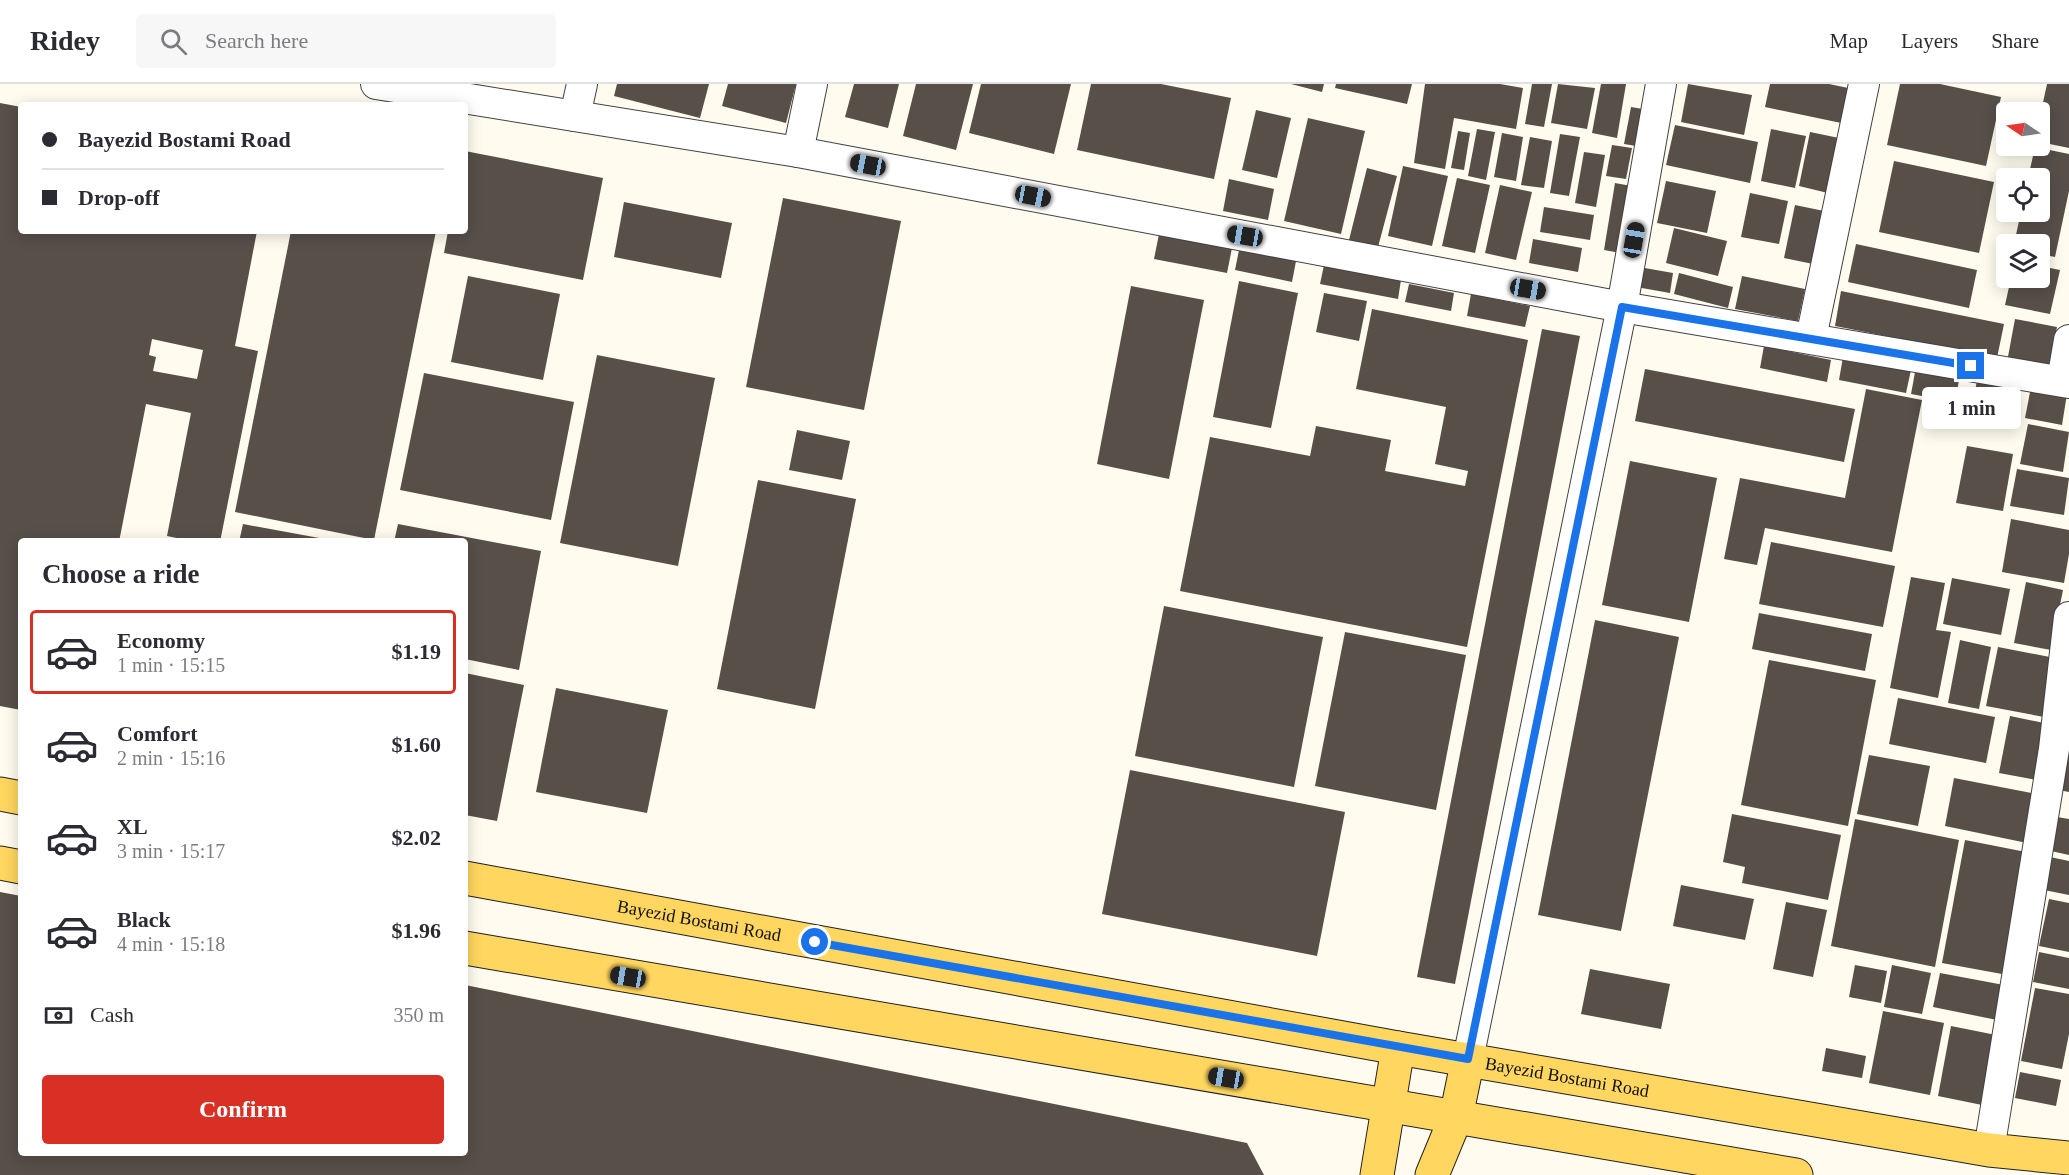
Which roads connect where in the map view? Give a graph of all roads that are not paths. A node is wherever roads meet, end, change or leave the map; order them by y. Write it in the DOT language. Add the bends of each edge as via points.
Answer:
graph roads {
  1 [pos="376,84"];
  2 [pos="582,84"];
  3 [pos="812,84"];
  4 [pos="1661,84"];
  5 [pos="1864,84"];
  6 [pos="575,116"];
  7 [pos="798,152"];
  8 [pos="1622,307"];
  9 [pos="1811,338"];
  10 [pos="2069,340"];
  11 [pos="2066,382"];
  12 [pos="2069,617"];
  13 [pos="0,794"];
  14 [pos="18,797"];
  15 [pos="0,863"];
  16 [pos="18,866"];
  17 [pos="468,879"];
  18 [pos="468,949"];
  19 [pos="1398,1048"];
  20 [pos="1468,1059"];
  21 [pos="1388,1106"];
  22 [pos="1456,1117"];
  23 [pos="1989,1150"];
  24 [pos="2069,1158"];
  25 [pos="1377,1175"];
  26 [pos="1432,1175"];
  27 [pos="1796,1175"];
  1 -- 6 [label="street"];
  2 -- 6 [label="street"];
  3 -- 7 [label="street"];
  4 -- 8 [label="street"];
  5 -- 9 [label="street"];
  6 -- 7 [label="street"];
  7 -- 8 [label="street"];
  8 -- 9 [label="street"];
  8 -- 20 [label="street"];
  9 -- 11 [label="street"];
  10 -- 11 [label="street"];
  12 -- 23 [label="street" via="2054,749"];
  13 -- 14 [label="main road"];
  15 -- 16 [label="main road"];
  17 -- 19 [label="main road, Bayezid Bostami Road"];
  18 -- 21 [label="main road"];
  19 -- 20 [label="main road, Bayezid Bostami Road"];
  19 -- 21 [label="main road"];
  20 -- 22 [label="main road"];
  20 -- 23 [label="main road, Bayezid Bostami Road"];
  21 -- 22 [label="main road"];
  21 -- 25 [label="main road"];
  22 -- 26 [label="main road"];
  22 -- 27 [label="main road"];
  23 -- 24 [label="main road, Bayezid Bostami Road"];
}
